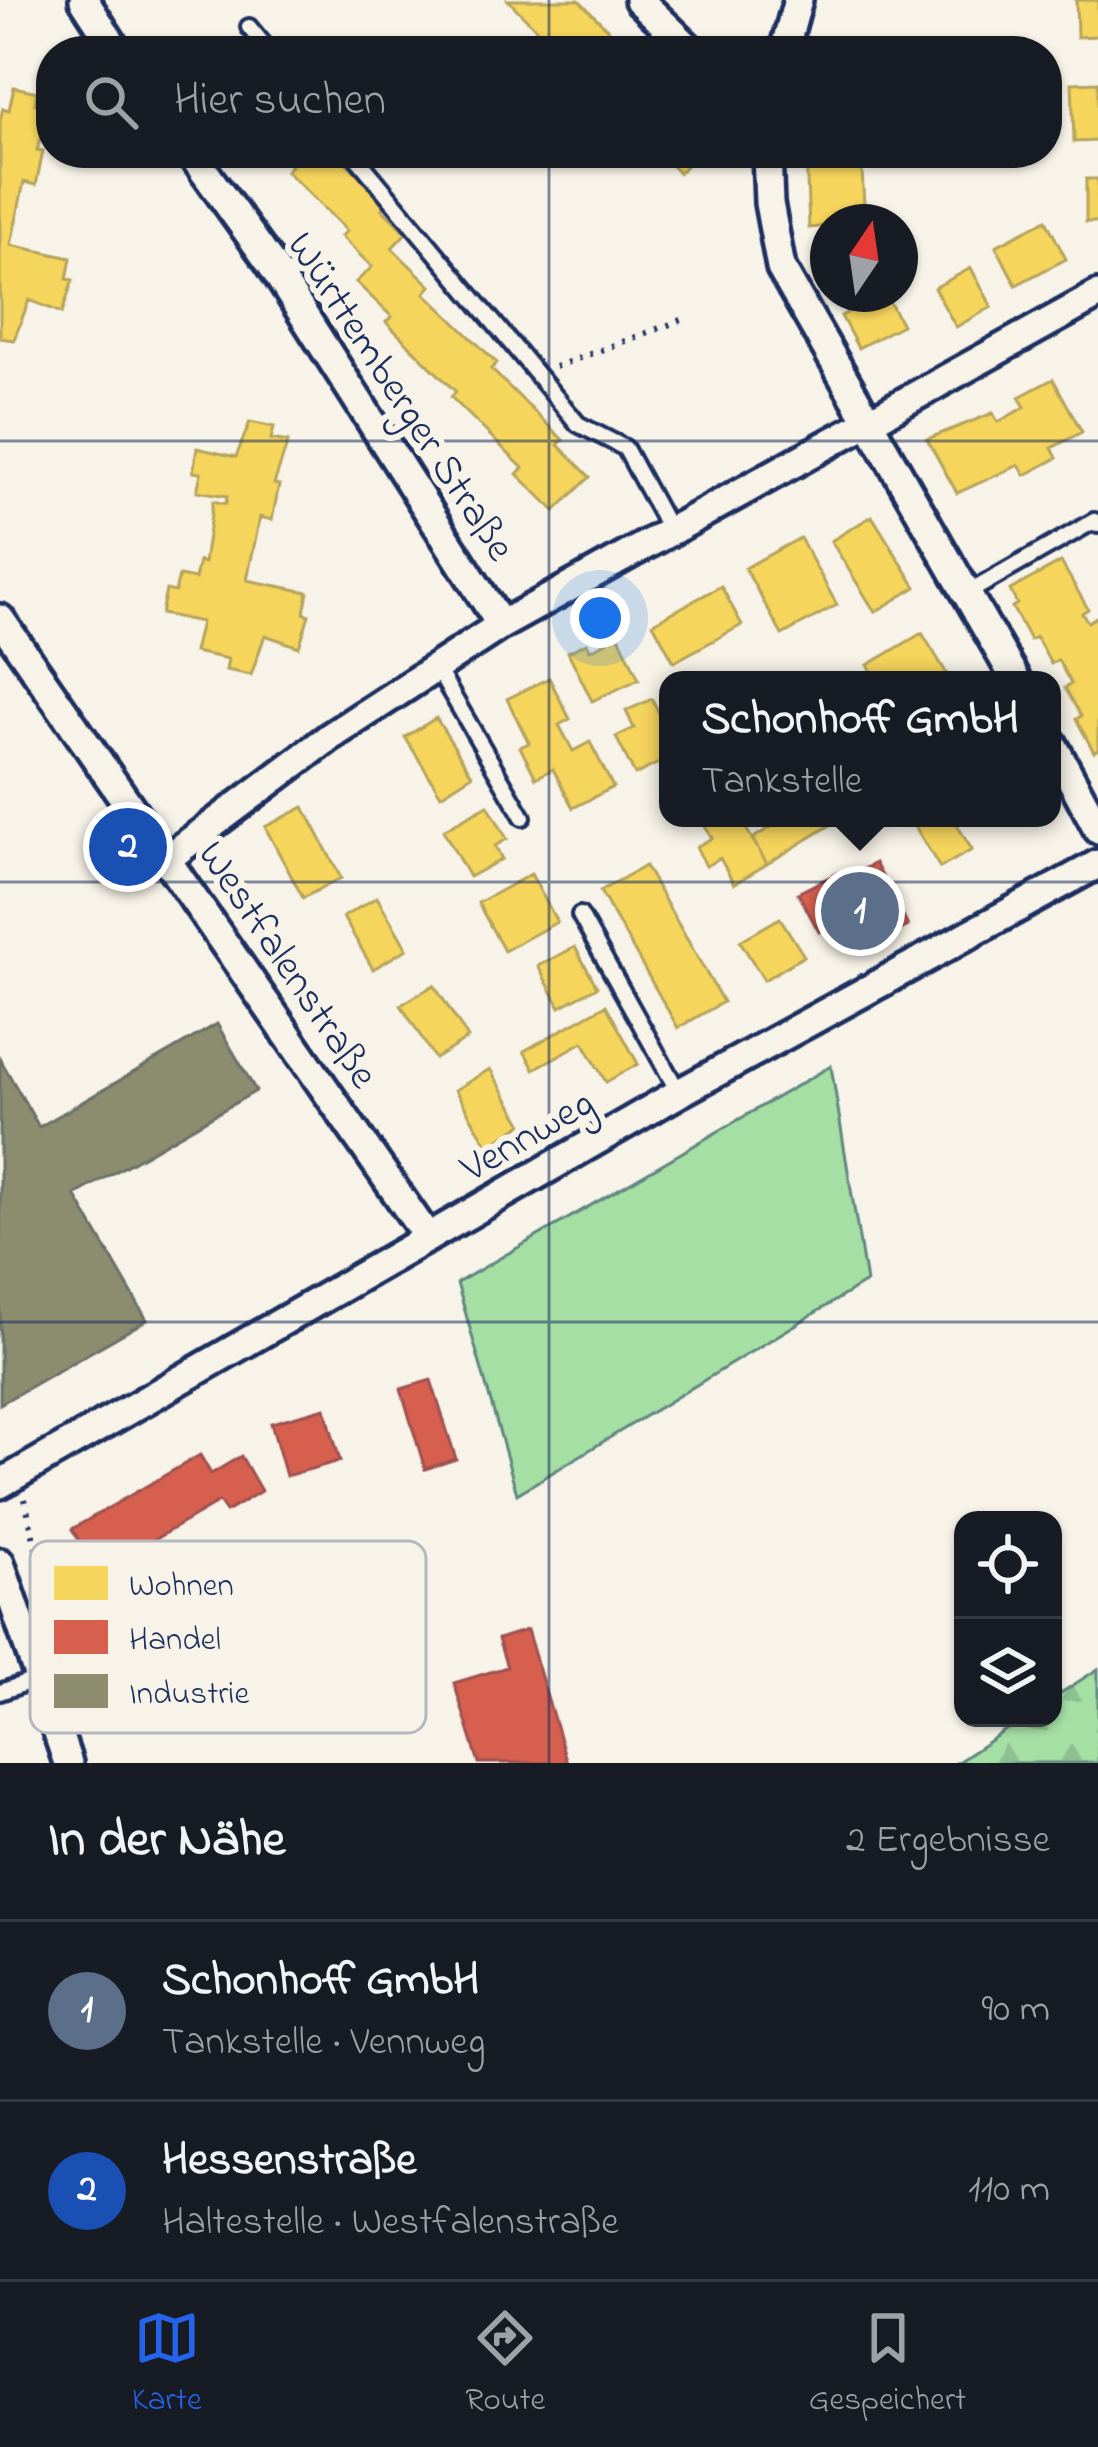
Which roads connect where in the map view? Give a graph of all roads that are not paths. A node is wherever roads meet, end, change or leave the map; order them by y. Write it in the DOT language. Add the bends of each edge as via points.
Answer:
graph roads {
  1 [pos="85,0"];
  2 [pos="639,0"];
  3 [pos="798,0"];
  4 [pos="249,28"];
  5 [pos="108,36"];
  6 [pos="256,36"];
  7 [pos="676,36"];
  8 [pos="788,36"];
  9 [pos="202,168"];
  10 [pos="365,168"];
  11 [pos="768,168"];
  12 [pos="1098,295"];
  13 [pos="866,422"];
  14 [pos="1098,525"];
  15 [pos="671,532"];
  16 [pos="966,594"];
  17 [pos="0,619"];
  18 [pos="501,625"];
  19 [pos="436,668"];
  20 [pos="1011,671"];
  21 [pos="1061,760"];
  22 [pos="523,817"];
  23 [pos="1098,829"];
  24 [pos="167,858"];
  25 [pos="1098,864"];
  26 [pos="580,915"];
  27 [pos="679,1094"];
  28 [pos="428,1238"];
  29 [pos="10,1478"];
  30 [pos="0,1563"];
  31 [pos="30,1649"];
  32 [pos="30,1682"];
  33 [pos="0,1692"];
  34 [pos="58,1733"];
  35 [pos="68,1763"];
  1 -- 5 [label="street"];
  2 -- 7 [label="street"];
  3 -- 8 [label="street"];
  4 -- 6 [label="lane"];
  9 -- 18 [label="street, Württemberger Straße" via="272,264"];
  10 -- 15 [label="lane" via="578,424 625,448"];
  11 -- 13 [label="street" via="782,268"];
  12 -- 13 [label="street"];
  13 -- 15 [label="street"];
  13 -- 16 [label="street"];
  14 -- 16 [label="lane"];
  15 -- 18 [label="street"];
  16 -- 20 [label="street"];
  17 -- 24 [label="street, Westfalenstraße"];
  18 -- 19 [label="street"];
  19 -- 22 [label="lane"];
  19 -- 24 [label="street"];
  21 -- 23 [label="street"];
  24 -- 28 [label="street, Westfalenstraße"];
  25 -- 27 [label="street, Vennweg"];
  26 -- 27 [label="lane"];
  27 -- 28 [label="street, Vennweg"];
  28 -- 29 [label="street, Vennweg"];
  30 -- 31 [label="street"];
  32 -- 33 [label="lane"];
  34 -- 35 [label="street"];
}
